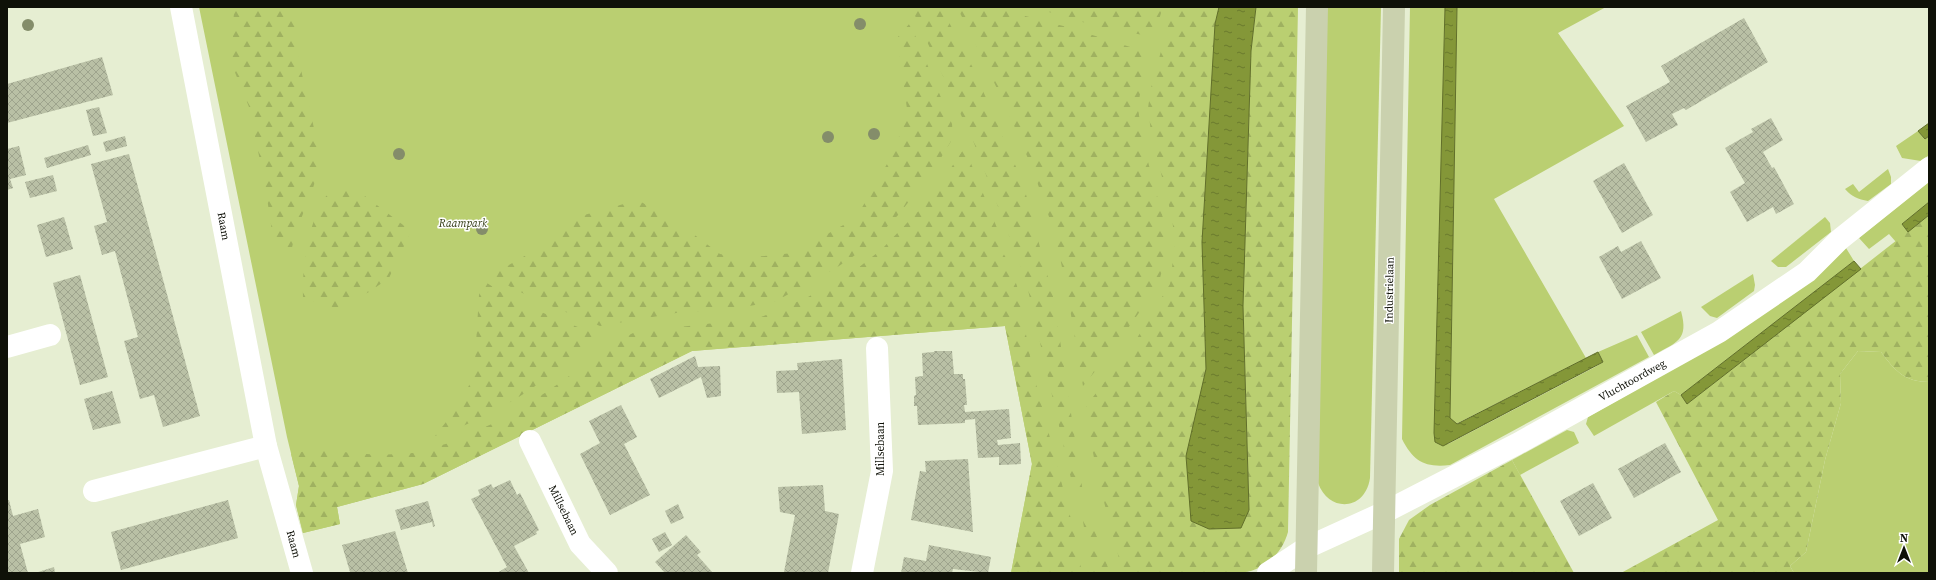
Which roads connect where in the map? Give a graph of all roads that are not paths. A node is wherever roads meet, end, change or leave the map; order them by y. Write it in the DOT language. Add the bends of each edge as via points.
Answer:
graph roads {
  1 [pos="180,7"];
  2 [pos="1317,7"];
  3 [pos="1394,7"];
  4 [pos="1929,168"];
  5 [pos="50,335"];
  6 [pos="7,347"];
  7 [pos="877,348"];
  8 [pos="530,441"];
  9 [pos="266,446"];
  10 [pos="94,491"];
  11 [pos="1385,512"];
  12 [pos="1306,548"];
  13 [pos="302,573"];
  14 [pos="607,573"];
  15 [pos="862,573"];
  16 [pos="1268,573"];
  17 [pos="1306,573"];
  18 [pos="1383,573"];
  1 -- 9 [label="street, Raam"];
  2 -- 12 [label="main road"];
  3 -- 11 [label="main road, Industrielaan"];
  4 -- 11 [label="street, Vluchtoordweg" via="1839,240 1807,272 1719,332 1518,444"];
  5 -- 6 [label="street"];
  7 -- 15 [label="street, Millsebaan" via="882,471"];
  8 -- 14 [label="street, Millsebaan" via="580,544"];
  9 -- 10 [label="street"];
  9 -- 13 [label="street, Raam"];
  11 -- 12 [label="street, Vluchtoordweg"];
  11 -- 18 [label="main road, Industrielaan"];
  12 -- 16 [label="street"];
  12 -- 17 [label="main road"];
}
